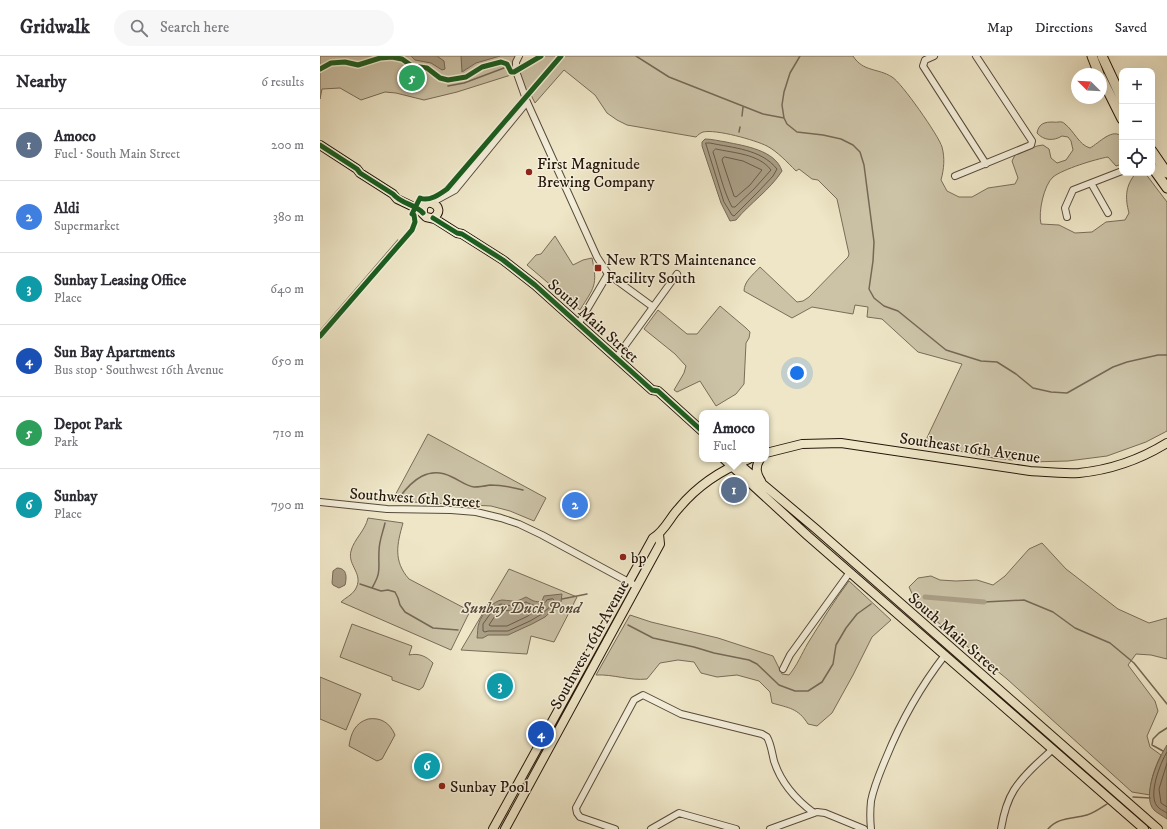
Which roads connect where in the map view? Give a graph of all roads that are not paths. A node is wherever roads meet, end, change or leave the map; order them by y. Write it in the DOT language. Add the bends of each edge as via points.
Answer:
graph roads {
  1 [pos="519,56"];
  2 [pos="934,56"];
  3 [pos="976,56"];
  4 [pos="1092,56"];
  5 [pos="1102,56"];
  6 [pos="1097,68"];
  7 [pos="1107,86"];
  8 [pos="1119,93"];
  9 [pos="527,102"];
  10 [pos="1119,105"];
  11 [pos="320,145"];
  12 [pos="320,150"];
  13 [pos="1155,157"];
  14 [pos="986,164"];
  15 [pos="1155,171"];
  16 [pos="1119,172"];
  17 [pos="1167,172"];
  18 [pos="360,173"];
  19 [pos="955,176"];
  20 [pos="1091,183"];
  21 [pos="1167,188"];
  22 [pos="394,194"];
  23 [pos="447,195"];
  24 [pos="428,204"];
  25 [pos="423,213"];
  26 [pos="436,213"];
  27 [pos="1108,213"];
  28 [pos="1067,217"];
  29 [pos="608,274"];
  30 [pos="677,274"];
  31 [pos="653,307"];
  32 [pos="579,323"];
  33 [pos="616,358"];
  34 [pos="652,390"];
  35 [pos="699,428"];
  36 [pos="699,435"];
  37 [pos="1167,443"];
  38 [pos="769,452"];
  39 [pos="758,462"];
  40 [pos="734,463"];
  41 [pos="763,485"];
  42 [pos="320,502"];
  43 [pos="816,529"];
  44 [pos="808,536"];
  45 [pos="853,568"];
  46 [pos="633,584"];
  47 [pos="949,652"];
  48 [pos="783,669"];
  49 [pos="1059,742"];
  50 [pos="1053,748"];
  51 [pos="814,813"];
  52 [pos="493,829"];
  53 [pos="504,829"];
  54 [pos="615,829"];
  55 [pos="651,829"];
  56 [pos="736,829"];
  57 [pos="770,829"];
  58 [pos="864,829"];
  59 [pos="871,829"];
  60 [pos="1001,829"];
  61 [pos="1144,829"];
  62 [pos="1158,829"];
  1 -- 9 [label="street" via="516,71"];
  2 -- 14 [label="street" via="927,58 923,66"];
  3 -- 14 [label="street" via="1032,141 1031,145"];
  4 -- 6 [label="highway"];
  5 -- 8 [label="highway"];
  7 -- 10 [label="highway"];
  9 -- 23 [label="street" via="457,188"];
  9 -- 29 [label="street" via="597,257"];
  11 -- 18 [label="main road"];
  12 -- 18 [label="main road" via="354,172"];
  13 -- 17 [label="highway"];
  14 -- 19 [label="street"];
  15 -- 21 [label="highway"];
  16 -- 20 [label="street"];
  18 -- 22 [label="main road"];
  20 -- 27 [label="street"];
  20 -- 28 [label="street" via="1073,190 1065,208"];
  22 -- 24 [label="main road" via="414,202"];
  22 -- 25 [label="main road" via="397,199"];
  23 -- 24 [label="street"];
  23 -- 26 [label="street"];
  24 -- 25 [label="main road"];
  24 -- 26 [label="main road" via="436,204"];
  25 -- 26 [label="main road" via="426,217"];
  26 -- 32 [label="main road, South Main Street" via="457,233 513,268"];
  29 -- 31 [label="street"];
  29 -- 32 [label="street"];
  30 -- 31 [label="street"];
  31 -- 33 [label="street"];
  32 -- 33 [label="main road, South Main Street"];
  33 -- 34 [label="main road, South Main Street"];
  34 -- 35 [label="main road, South Main Street" via="658,391"];
  34 -- 36 [label="main road, South Main Street" via="654,395"];
  37 -- 38 [label="main road, Southeast 16th Avenue" via="1130,462 1080,473 1030,471 841,443 802,444"];
  39 -- 41 [label="main road" via="756,470"];
  40 -- 41 [label="main road, South Main Street"];
  40 -- 44 [label="main road, South Main Street"];
  40 -- 46 [label="main road, Southwest 16th Avenue" via="696,489 678,508 659,534 653,538"];
  41 -- 43 [label="main road, South Main Street"];
  42 -- 46 [label="street, Southwest 6th Street" via="387,509 476,512 501,518 542,535"];
  43 -- 44 [label="main road"];
  43 -- 45 [label="main road, South Main Street"];
  44 -- 45 [label="main road, South Main Street"];
  45 -- 47 [label="main road, South Main Street"];
  45 -- 48 [label="street" via="790,655"];
  46 -- 52 [label="main road, Southwest 16th Avenue"];
  46 -- 53 [label="main road, Southwest 16th Avenue"];
  47 -- 49 [label="main road, South Main Street"];
  47 -- 50 [label="main road, South Main Street"];
  47 -- 59 [label="street" via="929,676 891,745 877,779 872,801"];
  49 -- 50 [label="main road"];
  49 -- 62 [label="main road, South Main Street"];
  50 -- 60 [label="street" via="1014,790"];
  50 -- 61 [label="main road, South Main Street"];
  51 -- 54 [label="street" via="799,802 785,785 777,771 767,737 681,714 643,694 634,700 576,808 580,817"];
  51 -- 57 [label="street"];
  51 -- 58 [label="street" via="824,813"];
  55 -- 56 [label="street" via="679,814"];
}
